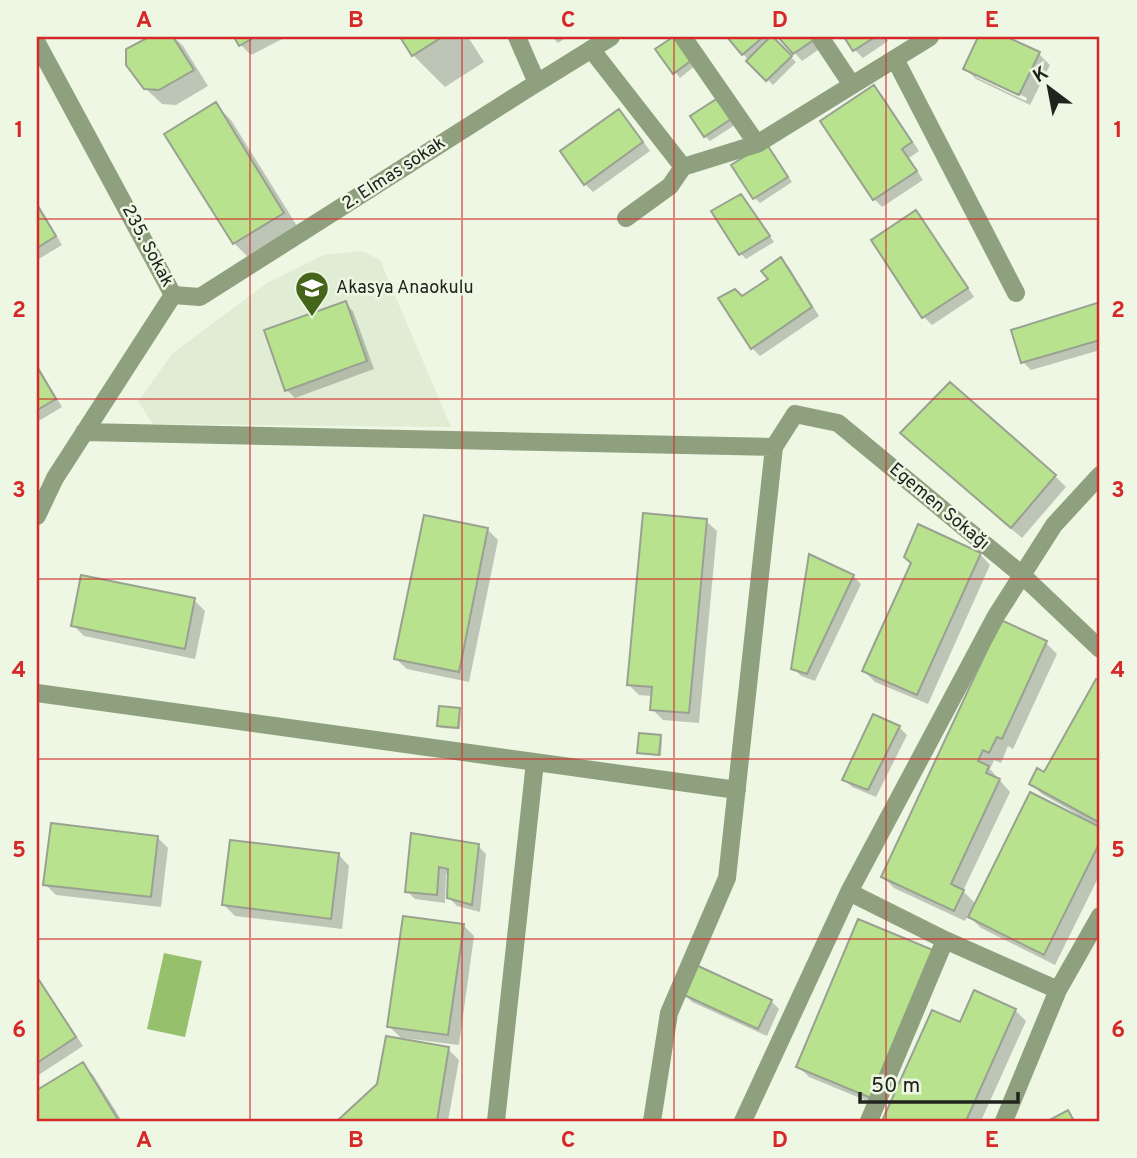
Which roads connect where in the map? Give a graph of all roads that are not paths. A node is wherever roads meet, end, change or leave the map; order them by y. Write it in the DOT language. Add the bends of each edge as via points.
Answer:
graph roads {
  1 [pos="517,37"];
  2 [pos="611,37"];
  3 [pos="683,37"];
  4 [pos="820,37"];
  5 [pos="930,37"];
  6 [pos="37,43"];
  7 [pos="591,49"];
  8 [pos="895,58"];
  9 [pos="537,83"];
  10 [pos="852,85"];
  11 [pos="757,144"];
  12 [pos="683,167"];
  13 [pos="626,218"];
  14 [pos="1016,293"];
  15 [pos="173,295"];
  16 [pos="84,432"];
  17 [pos="774,447"];
  18 [pos="1100,475"];
  19 [pos="37,516"];
  20 [pos="1022,575"];
  21 [pos="1100,649"];
  22 [pos="37,694"];
  23 [pos="534,762"];
  24 [pos="737,790"];
  25 [pos="849,892"];
  26 [pos="1100,916"];
  27 [pos="945,940"];
  28 [pos="1058,990"];
  29 [pos="496,1121"];
  30 [pos="652,1121"];
  31 [pos="743,1121"];
  32 [pos="869,1121"];
  33 [pos="1004,1121"];
  1 -- 9 [label="street"];
  2 -- 7 [label="street, 2. Elmas sokak"];
  3 -- 11 [label="street"];
  4 -- 10 [label="street"];
  5 -- 8 [label="street"];
  6 -- 15 [label="street, 235. Sokak"];
  7 -- 9 [label="street, 2. Elmas sokak"];
  7 -- 12 [label="street"];
  8 -- 10 [label="street"];
  8 -- 14 [label="street"];
  9 -- 15 [label="street, 2. Elmas sokak" via="200,297"];
  10 -- 11 [label="street"];
  11 -- 12 [label="street"];
  12 -- 13 [label="street" via="670,186"];
  15 -- 16 [label="street, 235. Sokak"];
  16 -- 17 [label="street"];
  16 -- 19 [label="street, 235. Sokak"];
  17 -- 20 [label="street, Egemen Sokağı" via="795,414 838,423"];
  17 -- 24 [label="street"];
  18 -- 20 [label="street" via="1054,525"];
  20 -- 21 [label="street, Egemen Sokağı"];
  20 -- 25 [label="street"];
  22 -- 23 [label="street"];
  23 -- 24 [label="street"];
  23 -- 29 [label="street"];
  24 -- 30 [label="street" via="727,878 668,1013"];
  25 -- 27 [label="street"];
  25 -- 31 [label="street"];
  26 -- 28 [label="street"];
  27 -- 28 [label="street"];
  27 -- 32 [label="street"];
  28 -- 33 [label="street"];
}
